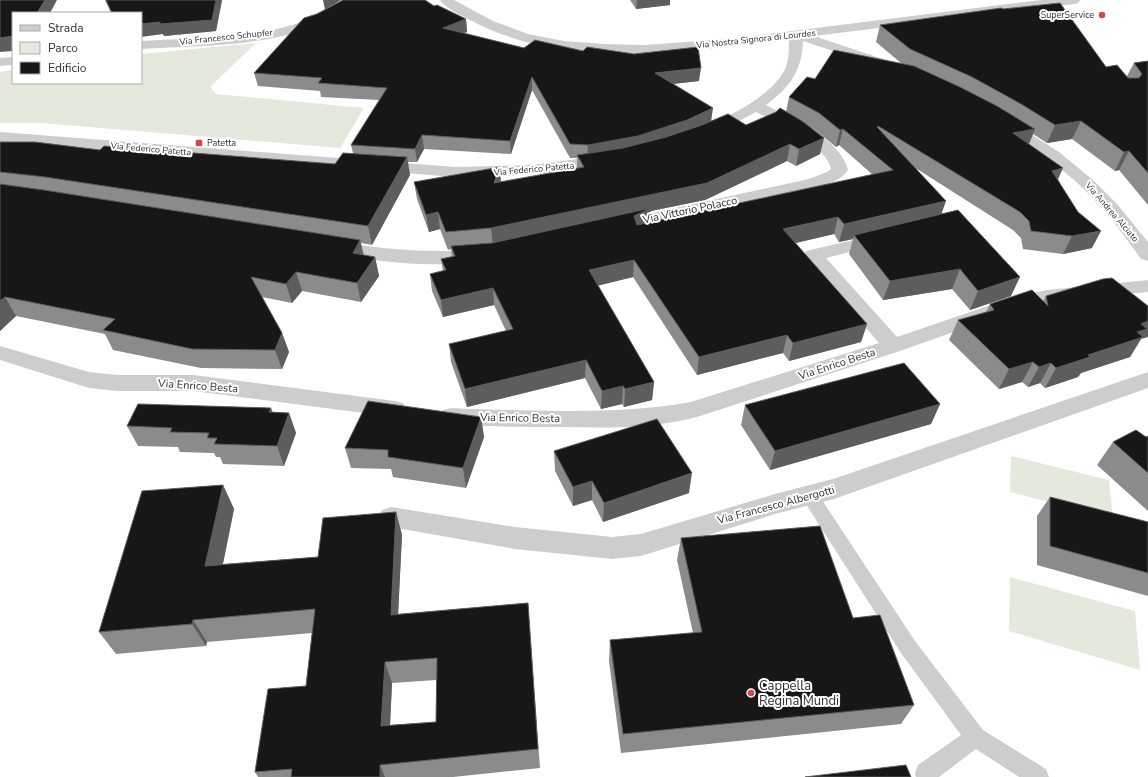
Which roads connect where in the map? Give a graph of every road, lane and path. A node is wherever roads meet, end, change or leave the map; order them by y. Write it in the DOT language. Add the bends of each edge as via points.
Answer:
graph roads {
  1 [pos="352,0"];
  2 [pos="446,0"];
  3 [pos="1074,0"];
  4 [pos="1050,3"];
  5 [pos="1059,13"];
  6 [pos="796,35"];
  7 [pos="142,45"];
  8 [pos="12,60"];
  9 [pos="0,62"];
  10 [pos="900,70"];
  11 [pos="756,106"];
  12 [pos="990,116"];
  13 [pos="696,136"];
  14 [pos="0,137"];
  15 [pos="622,158"];
  16 [pos="607,228"];
  17 [pos="896,236"];
  18 [pos="317,245"];
  19 [pos="493,253"];
  20 [pos="1148,255"];
  21 [pos="1148,286"];
  22 [pos="893,346"];
  23 [pos="0,353"];
  24 [pos="1148,380"];
  25 [pos="810,496"];
  26 [pos="391,517"];
  27 [pos="976,738"];
  28 [pos="927,777"];
  29 [pos="1038,777"];
  1 -- 7 [label="street, Via Francesco Schupfer" via="319,20 288,30 238,38"];
  2 -- 6 [label="street, Via Nostra Signora di Lourdes" via="480,20 509,32 552,42 597,48 676,47"];
  3 -- 4 [label="street, Via Nostra Signora di Lourdes"];
  4 -- 5 [label="street"];
  4 -- 6 [label="street, Via Nostra Signora di Lourdes"];
  6 -- 10 [label="street"];
  6 -- 11 [label="street" via="790,71 775,90"];
  8 -- 9 [label="street"];
  11 -- 13 [label="street"];
  11 -- 16 [label="street, Via Vittorio Polacco" via="830,151 840,163 838,173 814,183"];
  12 -- 20 [label="street, Via Andrea Alciato" via="1054,157 1082,179 1097,193"];
  14 -- 15 [label="street, Via Federico Patetta" via="456,172 519,171"];
  17 -- 22 [label="street, Via Enrico Besta" via="813,255"];
  18 -- 19 [label="street" via="416,258 454,258"];
  21 -- 22 [label="street, Via Enrico Besta" via="1030,299"];
  22 -- 23 [label="street, Via Enrico Besta" via="692,410 643,418 592,420 522,420 425,413 193,383 118,383 89,380"];
  24 -- 25 [label="street, Via Francesco Albergotti"];
  25 -- 26 [label="street, Via Francesco Albergotti" via="768,506 641,545 612,548 515,538"];
  25 -- 27 [label="lane" via="908,647"];
  27 -- 28 [label="lane" via="926,773"];
  27 -- 29 [label="lane"];
}
